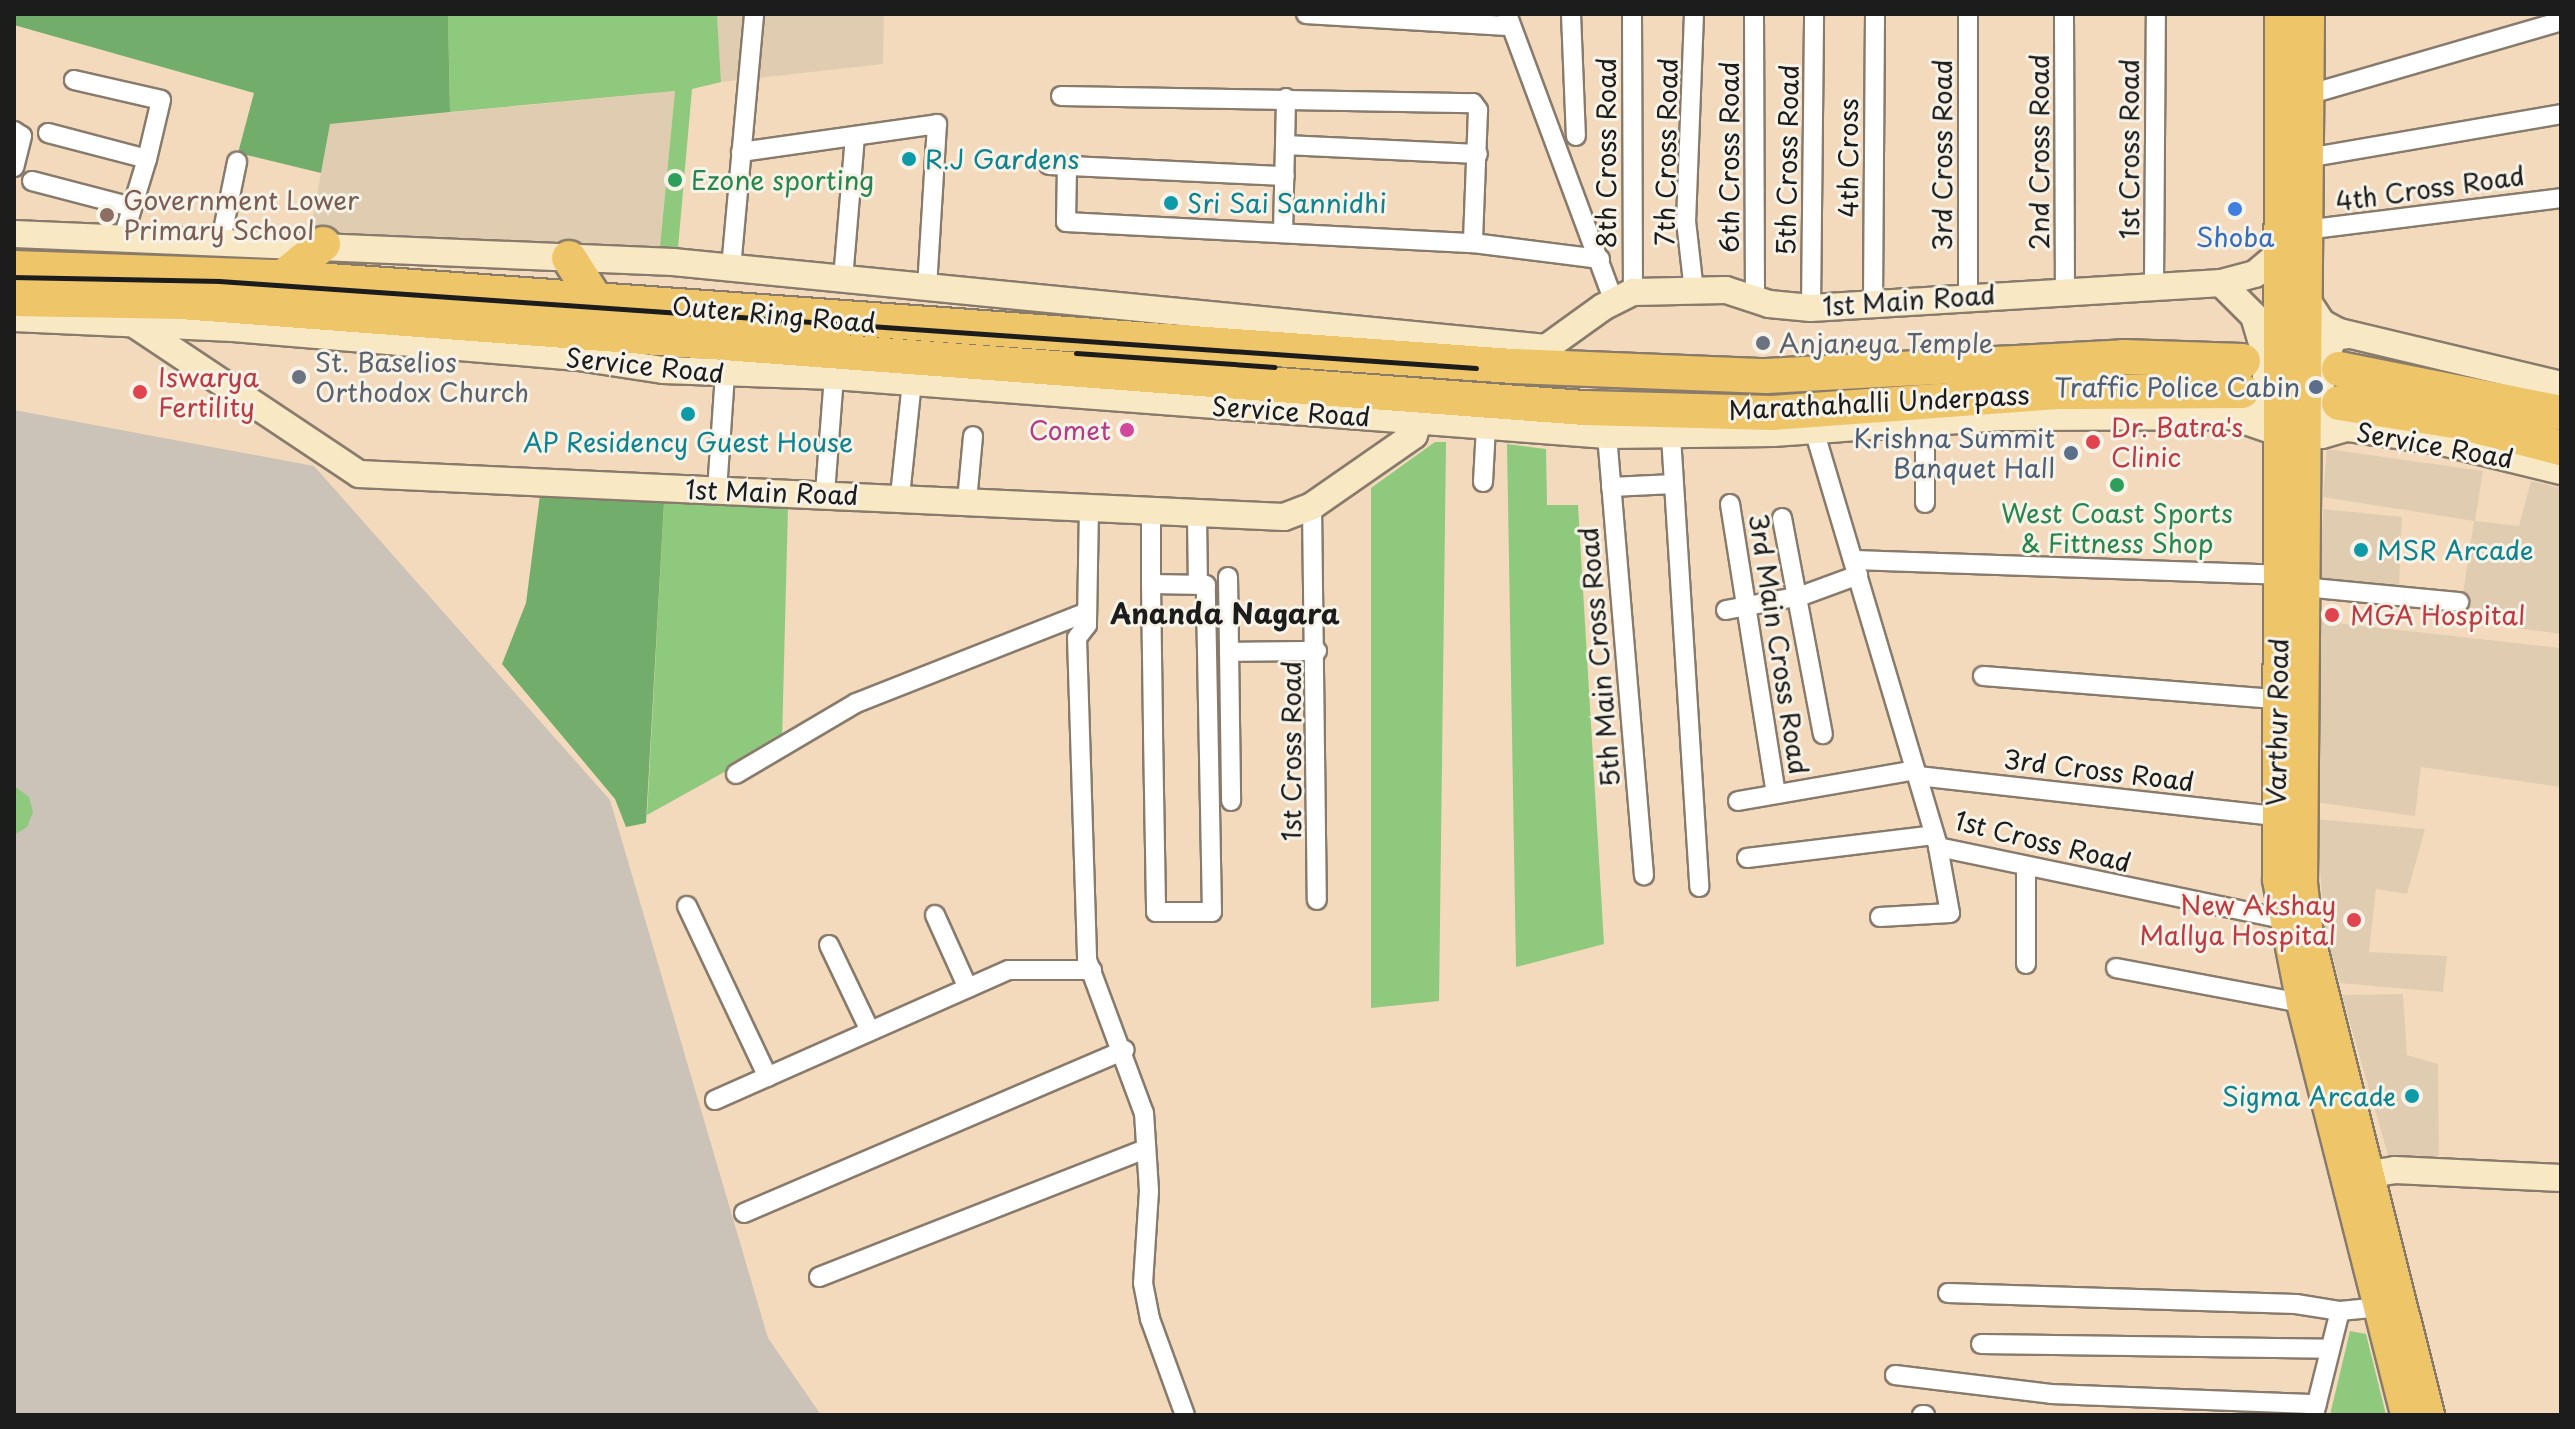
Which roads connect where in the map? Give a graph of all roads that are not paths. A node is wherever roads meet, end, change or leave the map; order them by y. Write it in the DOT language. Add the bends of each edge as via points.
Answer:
graph roads {
  1 [pos="754,14"];
  2 [pos="1306,14"];
  3 [pos="1571,14"];
  4 [pos="1632,14"];
  5 [pos="1694,14"];
  6 [pos="1754,14"];
  7 [pos="1814,14"];
  8 [pos="1875,14"];
  9 [pos="1968,14"];
  10 [pos="2064,14"];
  11 [pos="2156,14"];
  12 [pos="2305,15"];
  13 [pos="1509,20"];
  14 [pos="2561,21"];
  15 [pos="74,80"];
  16 [pos="2307,95"];
  17 [pos="1061,96"];
  18 [pos="1286,98"];
  19 [pos="2561,114"];
  20 [pos="14,131"];
  21 [pos="48,133"];
  22 [pos="1576,136"];
  23 [pos="855,137"];
  24 [pos="1285,145"];
  25 [pos="741,152"];
  26 [pos="1478,154"];
  27 [pos="2307,158"];
  28 [pos="147,159"];
  29 [pos="237,162"];
  30 [pos="14,167"];
  31 [pos="1285,176"];
  32 [pos="32,181"];
  33 [pos="2561,198"];
  34 [pos="132,207"];
  35 [pos="2305,230"];
  36 [pos="1283,233"];
  37 [pos="14,234"];
  38 [pos="123,238"];
  39 [pos="221,240"];
  40 [pos="1473,243"];
  41 [pos="323,244"];
  42 [pos="2280,253"];
  43 [pos="569,258"];
  44 [pos="1600,259"];
  45 [pos="14,268"];
  46 [pos="731,268"];
  47 [pos="283,277"];
  48 [pos="843,279"];
  49 [pos="2221,283"];
  50 [pos="2154,284"];
  51 [pos="927,289"];
  52 [pos="2065,290"];
  53 [pos="1694,291"];
  54 [pos="1968,296"];
  55 [pos="1623,297"];
  56 [pos="2305,297"];
  57 [pos="14,299"];
  58 [pos="595,299"];
  59 [pos="1755,299"];
  60 [pos="1873,301"];
  61 [pos="1811,308"];
  62 [pos="14,318"];
  63 [pos="134,324"];
  64 [pos="2348,335"];
  65 [pos="1540,357"];
  66 [pos="2339,369"];
  67 [pos="725,374"];
  68 [pos="834,376"];
  69 [pos="912,382"];
  70 [pos="2561,385"];
  71 [pos="2239,390"];
  72 [pos="1419,408"];
  73 [pos="2561,413"];
  74 [pos="2343,415"];
  75 [pos="1925,421"];
  76 [pos="1486,426"];
  77 [pos="1814,430"];
  78 [pos="2293,434"];
  79 [pos="1607,435"];
  80 [pos="973,436"];
  81 [pos="1671,436"];
  82 [pos="2561,448"];
  83 [pos="2561,471"];
  84 [pos="1483,482"];
  85 [pos="1674,484"];
  86 [pos="1611,487"];
  87 [pos="717,491"];
  88 [pos="825,493"];
  89 [pos="900,496"];
  90 [pos="967,501"];
  91 [pos="1925,503"];
  92 [pos="1730,504"];
  93 [pos="1312,506"];
  94 [pos="1089,507"];
  95 [pos="1151,511"];
  96 [pos="1197,516"];
  97 [pos="1782,518"];
  98 [pos="1856,568"];
  99 [pos="1228,577"];
  100 [pos="2292,581"];
  101 [pos="1151,584"];
  102 [pos="1198,584"];
  103 [pos="1801,596"];
  104 [pos="2459,602"];
  105 [pos="1748,607"];
  106 [pos="1726,610"];
  107 [pos="1087,612"];
  108 [pos="1317,651"];
  109 [pos="1229,652"];
  110 [pos="1983,676"];
  111 [pos="2278,699"];
  112 [pos="1823,734"];
  113 [pos="1916,773"];
  114 [pos="736,774"];
  115 [pos="1776,793"];
  116 [pos="1231,801"];
  117 [pos="1738,801"];
  118 [pos="2275,816"];
  119 [pos="1936,841"];
  120 [pos="1747,858"];
  121 [pos="2026,868"];
  122 [pos="1644,875"];
  123 [pos="1699,887"];
  124 [pos="1317,900"];
  125 [pos="687,906"];
  126 [pos="935,915"];
  127 [pos="1880,917"];
  128 [pos="2283,919"];
  129 [pos="829,945"];
  130 [pos="2026,964"];
  131 [pos="2116,968"];
  132 [pos="1092,970"];
  133 [pos="968,988"];
  134 [pos="2302,1003"];
  135 [pos="870,1031"];
  136 [pos="1125,1050"];
  137 [pos="768,1077"];
  138 [pos="715,1100"];
  139 [pos="1146,1149"];
  140 [pos="2370,1174"];
  141 [pos="2561,1178"];
  142 [pos="744,1213"];
  143 [pos="819,1277"];
  144 [pos="1948,1293"];
  145 [pos="2381,1307"];
  146 [pos="2340,1311"];
  147 [pos="1981,1344"];
  148 [pos="2330,1349"];
  149 [pos="1895,1375"];
  150 [pos="2315,1410"];
  151 [pos="1185,1415"];
  152 [pos="2406,1415"];
  153 [pos="2429,1415"];
  1 -- 25 [label="street"];
  2 -- 13 [label="street"];
  3 -- 22 [label="street"];
  4 -- 55 [label="street, 8th Cross Road"];
  5 -- 53 [label="street, 7th Cross Road" via="1686,221"];
  6 -- 59 [label="street, 6th Cross Road"];
  7 -- 61 [label="street, 5th Cross Road"];
  8 -- 60 [label="street, 4th Cross"];
  9 -- 54 [label="street, 3rd Cross Road"];
  10 -- 52 [label="street, 2nd Cross Road"];
  11 -- 50 [label="street, 1st Cross Road"];
  12 -- 16 [label="main road, Varthur Road"];
  12 -- 42 [label="main road, Varthur Road"];
  13 -- 44 [label="street"];
  14 -- 16 [label="street"];
  15 -- 28 [label="street" via="161,100"];
  16 -- 27 [label="main road, Varthur Road"];
  17 -- 18 [label="street"];
  18 -- 24 [label="street"];
  18 -- 26 [label="street" via="1473,103 1478,110"];
  19 -- 27 [label="street"];
  20 -- 30 [label="street" via="22,136"];
  21 -- 28 [label="street"];
  23 -- 25 [label="street"];
  23 -- 48 [label="street"];
  23 -- 51 [label="street" via="937,124"];
  24 -- 26 [label="street"];
  24 -- 31 [label="street"];
  25 -- 46 [label="street"];
  26 -- 40 [label="street"];
  27 -- 35 [label="main road, Varthur Road"];
  28 -- 34 [label="street"];
  29 -- 39 [label="street"];
  31 -- 36 [label="street"];
  31 -- 36 [label="street" via="1058,165 1066,222"];
  32 -- 34 [label="street"];
  33 -- 35 [label="street, 4th Cross Road"];
  34 -- 38 [label="street"];
  35 -- 56 [label="main road, Varthur Road"];
  36 -- 40 [label="street"];
  37 -- 38 [label="street"];
  38 -- 39 [label="street"];
  39 -- 41 [label="street"];
  40 -- 44 [label="street"];
  41 -- 43 [label="street"];
  41 -- 47 [label="highway"];
  42 -- 49 [label="street, 1st Main Road" via="2255,274"];
  42 -- 78 [label="main road, Varthur Road"];
  43 -- 46 [label="street"];
  43 -- 58 [label="highway"];
  44 -- 55 [label="street"];
  45 -- 47 [label="highway, Outer Ring Road"];
  46 -- 48 [label="street"];
  47 -- 58 [label="highway, Outer Ring Road"];
  48 -- 51 [label="street"];
  49 -- 50 [label="street, 1st Main Road"];
  49 -- 71 [label="street" via="2254,316 2267,360 2264,409 2254,417"];
  50 -- 52 [label="street, 1st Main Road"];
  51 -- 65 [label="street"];
  52 -- 54 [label="street, 1st Main Road"];
  53 -- 55 [label="street, 1st Main Road"];
  53 -- 59 [label="street, 1st Main Road" via="1726,290"];
  54 -- 60 [label="street, 1st Main Road"];
  55 -- 65 [label="street"];
  56 -- 64 [label="street" via="2322,323"];
  56 -- 78 [label="main road, Varthur Road"];
  57 -- 72 [label="highway, Outer Ring Road" via="181,302"];
  58 -- 65 [label="highway, Outer Ring Road" via="927,327"];
  59 -- 61 [label="street, 1st Main Road"];
  60 -- 61 [label="street, 1st Main Road"];
  62 -- 63 [label="street, Service Road"];
  63 -- 67 [label="street, Service Road" via="264,330"];
  63 -- 87 [label="street, 1st Main Road" via="359,474"];
  64 -- 70 [label="street"];
  64 -- 74 [label="street" via="2334,337 2320,370 2322,402 2334,420"];
  65 -- 71 [label="highway, Marathahalli Underpass" via="1797,376 2059,359"];
  66 -- 73 [label="highway"];
  67 -- 68 [label="street, Service Road"];
  67 -- 87 [label="street"];
  68 -- 69 [label="street, Service Road"];
  68 -- 88 [label="street"];
  69 -- 72 [label="street, Service Road"];
  69 -- 89 [label="street"];
  71 -- 72 [label="highway, Marathahalli Underpass" via="2060,392 1772,413"];
  71 -- 75 [label="street, Service Road"];
  71 -- 78 [label="street, Service Road"];
  72 -- 76 [label="street, Service Road"];
  72 -- 93 [label="street, 1st Main Road" via="1414,435"];
  74 -- 78 [label="street, Service Road"];
  74 -- 82 [label="highway" via="2461,422"];
  74 -- 83 [label="street, Service Road"];
  75 -- 77 [label="street, Service Road"];
  75 -- 91 [label="street"];
  76 -- 79 [label="street, Service Road"];
  76 -- 84 [label="street"];
  77 -- 81 [label="street, Service Road"];
  77 -- 98 [label="street, 1st Cross Road"];
  78 -- 100 [label="main road, Varthur Road"];
  79 -- 81 [label="street, Service Road"];
  79 -- 86 [label="street, 5th Main Cross Road"];
  80 -- 90 [label="street"];
  81 -- 85 [label="street"];
  85 -- 86 [label="street"];
  85 -- 123 [label="street"];
  86 -- 122 [label="street, 5th Main Cross Road"];
  87 -- 88 [label="street, 1st Main Road"];
  88 -- 89 [label="street, 1st Main Road"];
  89 -- 90 [label="street, 1st Main Road"];
  90 -- 94 [label="street, 1st Main Road"];
  92 -- 105 [label="street, 3rd Main Cross Road"];
  93 -- 96 [label="street, 1st Main Road" via="1284,517"];
  93 -- 108 [label="street, 1st Cross Road"];
  94 -- 95 [label="street, 1st Main Road"];
  94 -- 107 [label="street"];
  95 -- 96 [label="street, 1st Main Road"];
  95 -- 101 [label="street"];
  96 -- 102 [label="street"];
  97 -- 103 [label="street"];
  98 -- 100 [label="street"];
  98 -- 103 [label="street"];
  98 -- 113 [label="street, 1st Cross Road"];
  99 -- 109 [label="street"];
  100 -- 104 [label="street"];
  100 -- 111 [label="main road, Varthur Road"];
  100 -- 140 [label="main road, Varthur Road" via="2307,928"];
  101 -- 102 [label="street"];
  101 -- 102 [label="street" via="1156,912 1212,912 1206,585"];
  103 -- 105 [label="street"];
  103 -- 112 [label="street"];
  105 -- 106 [label="street"];
  105 -- 115 [label="street, 3rd Main Cross Road"];
  107 -- 114 [label="street" via="856,703"];
  107 -- 132 [label="street" via="1087,625 1077,638"];
  108 -- 109 [label="street"];
  108 -- 124 [label="street, 1st Cross Road"];
  109 -- 116 [label="street"];
  110 -- 111 [label="street"];
  111 -- 118 [label="main road, Varthur Road"];
  113 -- 115 [label="street"];
  113 -- 118 [label="street, 3rd Cross Road"];
  113 -- 119 [label="street, 1st Cross Road"];
  115 -- 117 [label="street"];
  118 -- 128 [label="main road, Varthur Road"];
  119 -- 120 [label="street"];
  119 -- 121 [label="street, 1st Cross Road"];
  119 -- 127 [label="street" via="1950,913"];
  121 -- 128 [label="street, 1st Cross Road"];
  121 -- 130 [label="street"];
  125 -- 137 [label="street"];
  126 -- 133 [label="street"];
  128 -- 134 [label="main road, Varthur Road"];
  129 -- 135 [label="street"];
  131 -- 134 [label="street"];
  132 -- 133 [label="street" via="1009,970"];
  132 -- 136 [label="street"];
  133 -- 135 [label="street"];
  134 -- 145 [label="main road, Varthur Road"];
  135 -- 137 [label="street"];
  136 -- 139 [label="street" via="1144,1113"];
  136 -- 142 [label="street"];
  137 -- 138 [label="street"];
  139 -- 143 [label="street"];
  139 -- 151 [label="street" via="1143,1283 1150,1319"];
  140 -- 141 [label="street" via="2395,1170"];
  140 -- 153 [label="main road, Varthur Road"];
  144 -- 146 [label="street" via="2296,1304"];
  145 -- 146 [label="street"];
  145 -- 152 [label="main road, Varthur Road"];
  146 -- 148 [label="street"];
  147 -- 148 [label="street"];
  148 -- 150 [label="street"];
  149 -- 150 [label="street" via="2051,1394"];
}
